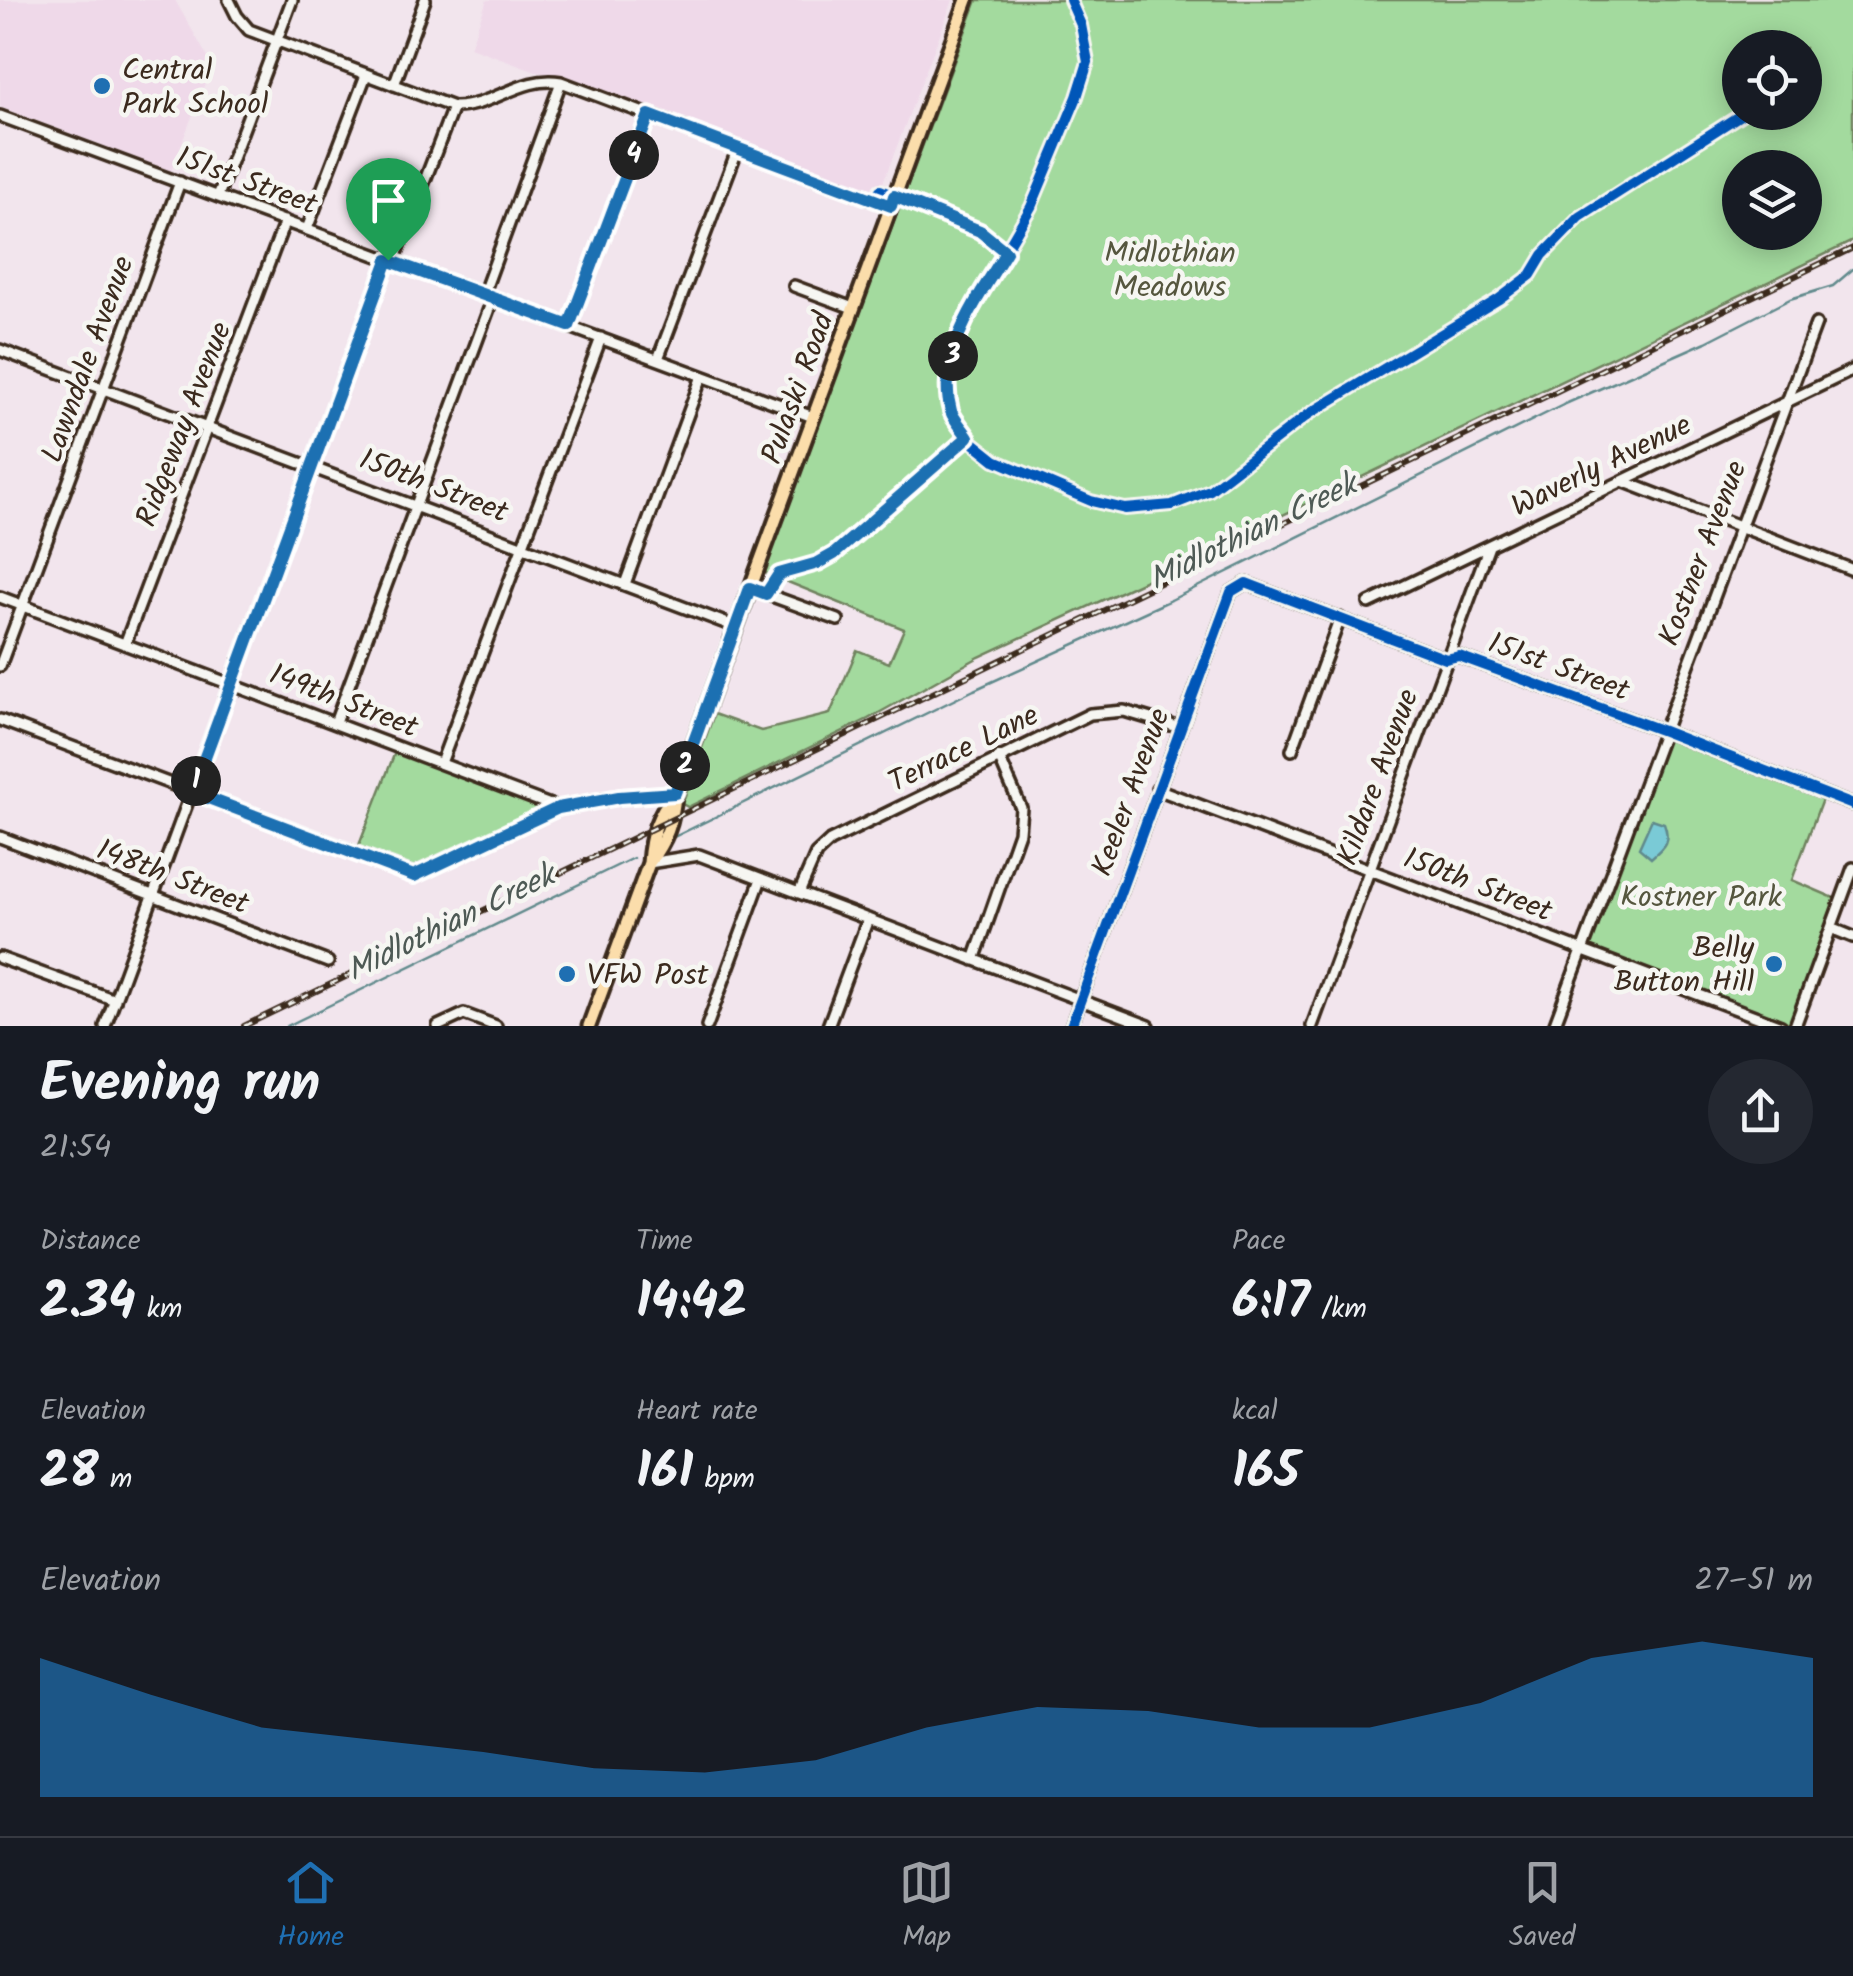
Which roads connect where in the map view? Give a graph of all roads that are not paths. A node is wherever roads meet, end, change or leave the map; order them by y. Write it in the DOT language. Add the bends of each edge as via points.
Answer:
graph roads {
  1 [pos="229,0"];
  2 [pos="292,0"];
  3 [pos="425,0"];
  4 [pos="967,0"];
  5 [pos="276,41"];
  6 [pos="366,74"];
  7 [pos="561,82"];
  8 [pos="394,85"];
  9 [pos="452,107"];
  10 [pos="649,115"];
  11 [pos="0,116"];
  12 [pos="738,148"];
  13 [pos="180,182"];
  14 [pos="218,196"];
  15 [pos="891,206"];
  16 [pos="286,221"];
  17 [pos="307,230"];
  18 [pos="391,260"];
  19 [pos="794,286"];
  20 [pos="488,296"];
  21 [pos="853,308"];
  22 [pos="1816,324"];
  23 [pos="569,326"];
  24 [pos="601,338"];
  25 [pos="0,350"];
  26 [pos="658,360"];
  27 [pos="1853,370"];
  28 [pos="702,376"];
  29 [pos="103,390"];
  30 [pos="1785,405"];
  31 [pos="813,417"];
  32 [pos="208,429"];
  33 [pos="312,465"];
  34 [pos="1625,482"];
  35 [pos="416,505"];
  36 [pos="1738,526"];
  37 [pos="521,545"];
  38 [pos="1489,546"];
  39 [pos="1853,570"];
  40 [pos="1246,583"];
  41 [pos="624,584"];
  42 [pos="750,588"];
  43 [pos="0,596"];
  44 [pos="1368,603"];
  45 [pos="23,605"];
  46 [pos="1340,618"];
  47 [pos="838,620"];
  48 [pos="736,627"];
  49 [pos="126,644"];
  50 [pos="1446,658"];
  51 [pos="0,666"];
  52 [pos="231,684"];
  53 [pos="0,720"];
  54 [pos="336,724"];
  55 [pos="1180,728"];
  56 [pos="1663,731"];
  57 [pos="1292,750"];
  58 [pos="999,758"];
  59 [pos="440,763"];
  60 [pos="1157,789"];
  61 [pos="192,792"];
  62 [pos="675,793"];
  63 [pos="1853,805"];
  64 [pos="558,808"];
  65 [pos="0,837"];
  66 [pos="649,863"];
  67 [pos="1853,868"];
  68 [pos="1370,870"];
  69 [pos="762,879"];
  70 [pos="799,893"];
  71 [pos="153,896"];
  72 [pos="868,919"];
  73 [pos="1831,928"];
  74 [pos="1853,937"];
  75 [pos="1582,950"];
  76 [pos="0,958"];
  77 [pos="974,960"];
  78 [pos="328,962"];
  79 [pos="115,1000"];
  80 [pos="1081,1000"];
  81 [pos="105,1026"];
  82 [pos="438,1026"];
  83 [pos="496,1026"];
  84 [pos="589,1026"];
  85 [pos="708,1026"];
  86 [pos="828,1026"];
  87 [pos="1072,1026"];
  88 [pos="1149,1026"];
  89 [pos="1312,1026"];
  90 [pos="1554,1026"];
  91 [pos="1782,1026"];
  92 [pos="1795,1026"];
  1 -- 5 [label="street" via="242,24"];
  2 -- 5 [label="street"];
  3 -- 8 [label="street"];
  4 -- 15 [label="main road, Pulaski Road"];
  5 -- 6 [label="street"];
  5 -- 14 [label="street"];
  6 -- 8 [label="street"];
  6 -- 17 [label="street"];
  7 -- 9 [label="street" via="527,83 487,103"];
  7 -- 10 [label="street"];
  7 -- 20 [label="street"];
  8 -- 9 [label="street"];
  9 -- 18 [label="street"];
  10 -- 12 [label="street"];
  10 -- 23 [label="street"];
  11 -- 13 [label="street, 151st Street"];
  12 -- 15 [label="street"];
  12 -- 26 [label="street"];
  13 -- 14 [label="street, 151st Street"];
  13 -- 29 [label="street, Lawndale Avenue"];
  14 -- 16 [label="street, 151st Street"];
  15 -- 21 [label="main road, Pulaski Road"];
  16 -- 17 [label="street, 151st Street"];
  16 -- 32 [label="street, Ridgeway Avenue"];
  17 -- 18 [label="street, 151st Street"];
  18 -- 20 [label="street, 151st Street"];
  18 -- 33 [label="street"];
  19 -- 21 [label="street"];
  20 -- 23 [label="street, 151st Street"];
  20 -- 35 [label="street"];
  21 -- 31 [label="main road, Pulaski Road"];
  22 -- 30 [label="street, Kostner Avenue"];
  23 -- 24 [label="street, 151st Street"];
  24 -- 26 [label="street, 151st Street"];
  24 -- 37 [label="street"];
  25 -- 29 [label="street, 150th Street"];
  26 -- 28 [label="street, 151st Street"];
  27 -- 30 [label="street, Waverly Avenue"];
  28 -- 31 [label="street, 151st Street"];
  28 -- 41 [label="street"];
  29 -- 32 [label="street, 150th Street"];
  29 -- 45 [label="street, Lawndale Avenue"];
  30 -- 34 [label="street, Waverly Avenue"];
  30 -- 36 [label="street, Kostner Avenue"];
  31 -- 42 [label="main road, Pulaski Road"];
  32 -- 33 [label="street, 150th Street"];
  32 -- 49 [label="street, Ridgeway Avenue"];
  33 -- 35 [label="street, 150th Street"];
  33 -- 52 [label="street"];
  34 -- 36 [label="street"];
  34 -- 38 [label="street, Waverly Avenue"];
  35 -- 37 [label="street, 150th Street"];
  35 -- 54 [label="street"];
  36 -- 39 [label="street"];
  36 -- 56 [label="street, Kostner Avenue"];
  37 -- 41 [label="street, 150th Street"];
  37 -- 59 [label="street"];
  38 -- 44 [label="street, Waverly Avenue"];
  38 -- 50 [label="street, Kildare Avenue"];
  40 -- 46 [label="street, 151st Street"];
  40 -- 55 [label="street, Keeler Avenue" via="1230,592"];
  41 -- 48 [label="street, 150th Street"];
  42 -- 47 [label="street"];
  42 -- 48 [label="main road, Pulaski Road"];
  43 -- 45 [label="street, 149th Street"];
  45 -- 49 [label="street, 149th Street"];
  45 -- 51 [label="street, Lawndale Avenue"];
  46 -- 50 [label="street, 151st Street"];
  46 -- 57 [label="street"];
  48 -- 62 [label="main road, Pulaski Road"];
  49 -- 52 [label="street, 149th Street"];
  50 -- 56 [label="street, 151st Street" via="1459,656"];
  50 -- 68 [label="street, Kildare Avenue"];
  52 -- 54 [label="street, 149th Street"];
  52 -- 61 [label="street"];
  53 -- 61 [label="street"];
  54 -- 59 [label="street, 149th Street"];
  55 -- 58 [label="street, Terrace Lane" via="1106,711"];
  55 -- 60 [label="street, Keeler Avenue"];
  56 -- 63 [label="street, 151st Street"];
  56 -- 75 [label="street, Kostner Avenue"];
  58 -- 70 [label="street, Terrace Lane" via="830,841 816,854"];
  58 -- 77 [label="street" via="1020,808 1019,832"];
  59 -- 64 [label="street, 149th Street"];
  60 -- 68 [label="street, 150th Street"];
  60 -- 80 [label="street, Keeler Avenue"];
  61 -- 64 [label="street" via="414,876"];
  61 -- 71 [label="street"];
  62 -- 64 [label="street"];
  62 -- 66 [label="main road, Pulaski Road" via="650,838"];
  65 -- 71 [label="street, 148th Street"];
  66 -- 69 [label="street" via="699,855"];
  66 -- 84 [label="main road, Pulaski Road"];
  67 -- 73 [label="street"];
  68 -- 75 [label="street, 150th Street"];
  68 -- 89 [label="street, Kildare Avenue"];
  69 -- 70 [label="street"];
  69 -- 85 [label="street"];
  70 -- 72 [label="street"];
  71 -- 78 [label="street, 148th Street"];
  71 -- 79 [label="street"];
  72 -- 77 [label="street"];
  72 -- 86 [label="street"];
  73 -- 74 [label="street"];
  73 -- 92 [label="street"];
  75 -- 90 [label="street, Kostner Avenue"];
  75 -- 91 [label="street, 150th Street"];
  76 -- 79 [label="street"];
  77 -- 80 [label="street"];
  79 -- 81 [label="street"];
  80 -- 87 [label="street, Keeler Avenue"];
  80 -- 88 [label="street"];
  82 -- 83 [label="street" via="464,1014"];
}
